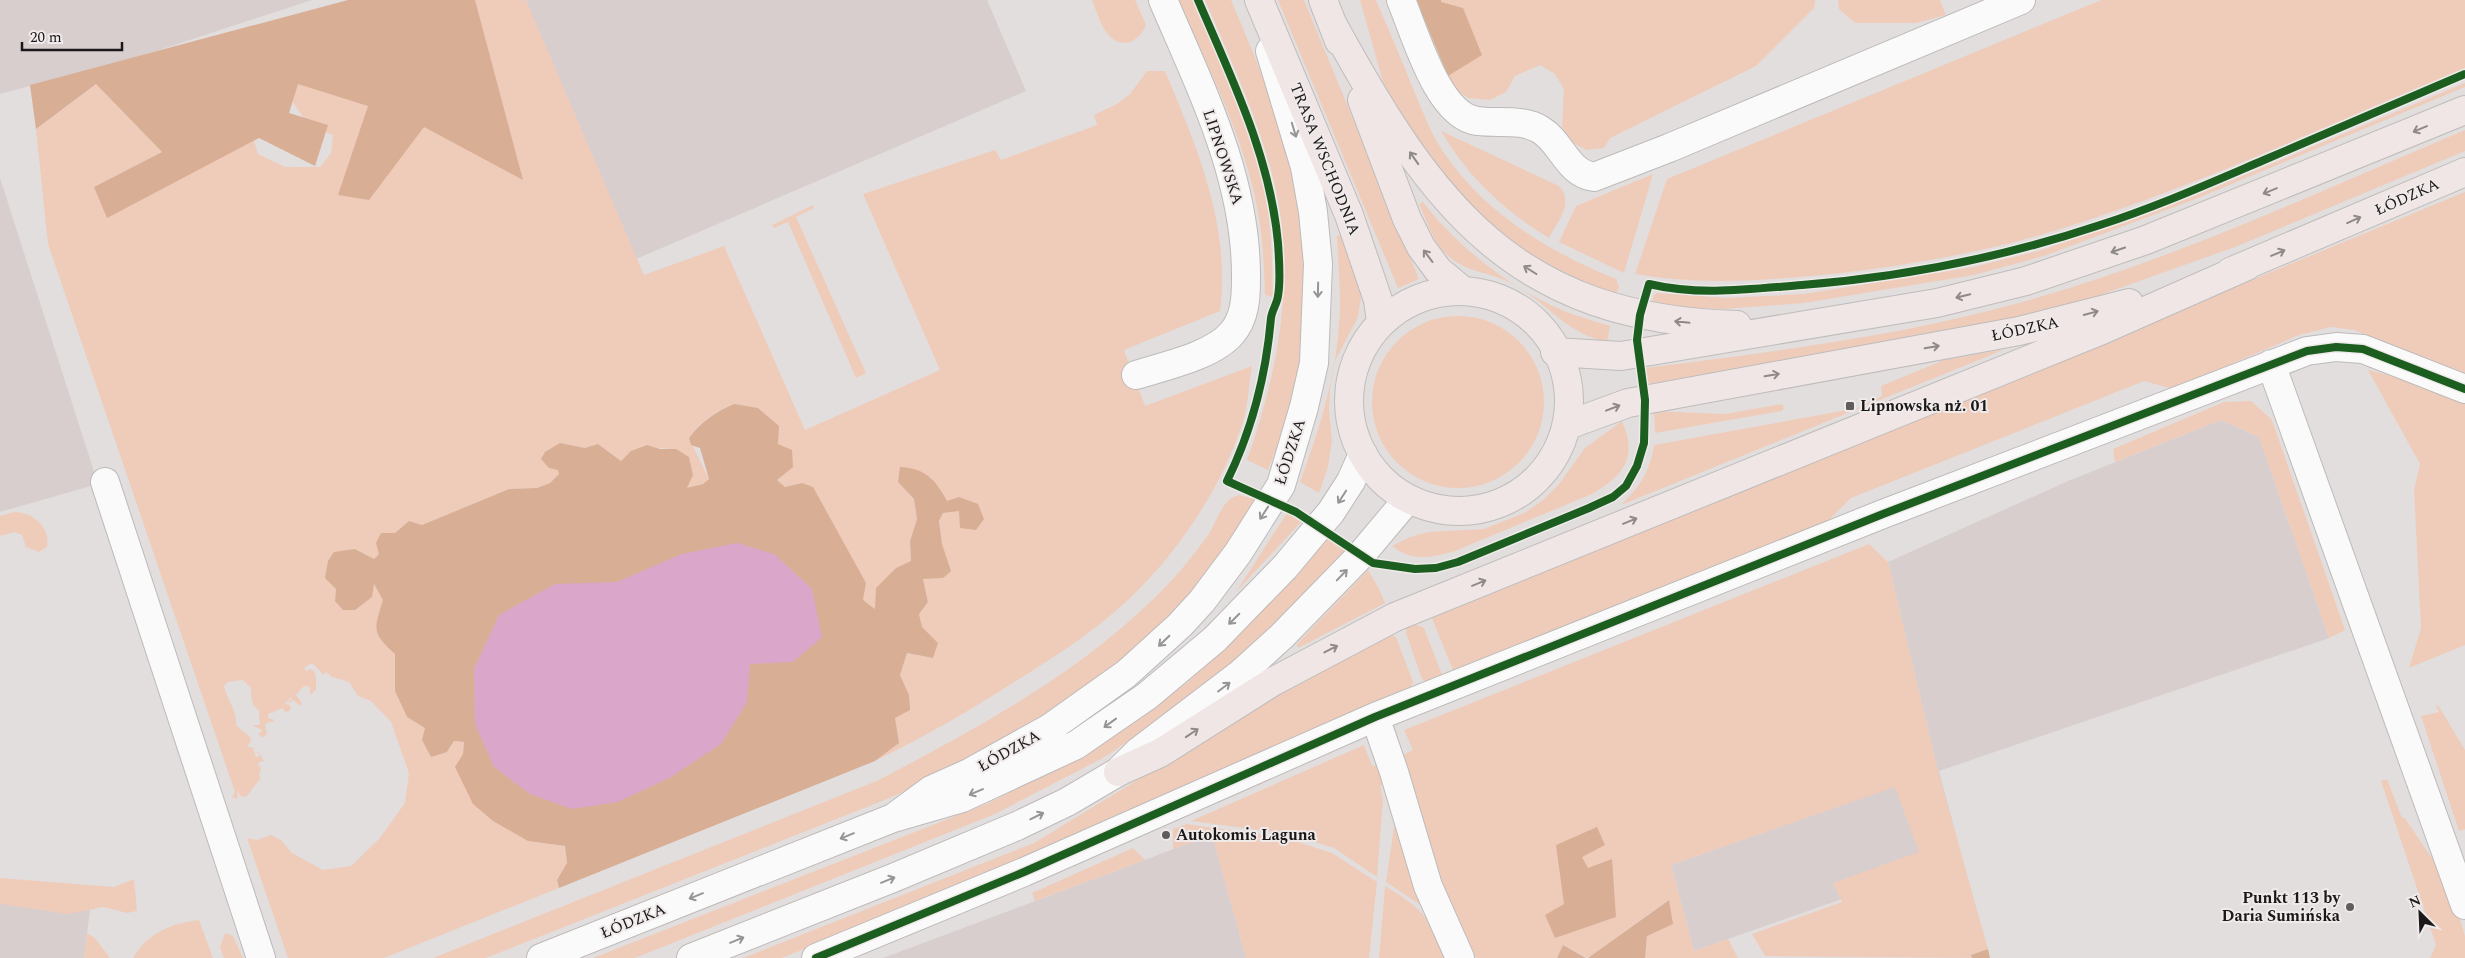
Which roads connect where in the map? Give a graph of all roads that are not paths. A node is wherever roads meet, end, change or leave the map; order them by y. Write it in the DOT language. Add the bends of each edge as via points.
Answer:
graph roads {
  1 [pos="1163,0"];
  2 [pos="1255,0"];
  3 [pos="1259,0"];
  4 [pos="1323,0"];
  5 [pos="1401,0"];
  6 [pos="2022,0"];
  7 [pos="1333,25"];
  8 [pos="2465,110"];
  9 [pos="2465,172"];
  10 [pos="2247,266"];
  11 [pos="1462,290"];
  12 [pos="1381,322"];
  13 [pos="1801,326"];
  14 [pos="1555,352"];
  15 [pos="2271,364"];
  16 [pos="1136,375"];
  17 [pos="2465,389"];
  18 [pos="1568,425"];
  19 [pos="1363,454"];
  20 [pos="105,482"];
  21 [pos="1407,500"];
  22 [pos="1375,717"];
  23 [pos="1118,772"];
  24 [pos="893,818"];
  25 [pos="2465,905"];
  26 [pos="261,958"];
  27 [pos="541,958"];
  28 [pos="691,958"];
  29 [pos="816,958"];
  30 [pos="1460,958"];
  1 -- 16 [label="street, LIPNOWSKA" via="1223,144 1236,191 1244,243 1245,305 1238,324 1225,340 1209,350"];
  2 -- 24 [label="street, ŁÓDZKA, one-way" via="1305,167 1318,264 1314,363 1281,486 1238,553 1202,600 1180,625 1126,674 1050,728 932,790"];
  3 -- 12 [label="main road, TRASA WSCHODNIA" via="1349,215 1378,300"];
  4 -- 7 [label="main road"];
  5 -- 6 [label="street" via="1439,90 1455,111 1475,121 1534,126 1550,137 1576,170 1585,176 1594,176 1669,148"];
  11 -- 7 [label="main road, one-way" via="1438,270 1421,247"];
  13 -- 7 [label="main road, one-way" via="1713,324 1653,318 1590,300 1522,266 1467,222 1431,181 1392,125"];
  8 -- 13 [label="main road, one-way" via="2155,236 2058,270 1937,303"];
  10 -- 9 [label="main road, ŁÓDZKA, one-way"];
  18 -- 10 [label="main road, ŁÓDZKA, one-way" via="1628,403 2061,321"];
  23 -- 10 [label="main road, one-way" via="1160,753 1274,681 1395,617 2102,330"];
  11 -- 12 [label="main road" via="1441,290 1421,295 1398,307"];
  11 -- 14 [label="main road" via="1490,296 1518,308 1540,327"];
  12 -- 19 [label="main road" via="1358,357 1354,374 1352,417"];
  13 -- 14 [label="main road" via="1621,356"];
  14 -- 18 [label="main road" via="1568,389"];
  15 -- 17 [label="street" via="2307,351 2349,347 2379,354"];
  15 -- 22 [label="street" via="1883,514"];
  15 -- 25 [label="street"];
  18 -- 21 [label="main road" via="1556,454 1542,474 1505,501 1491,507 1451,512 1430,509"];
  19 -- 21 [label="main road" via="1381,481"];
  19 -- 24 [label="street, ŁÓDZKA, one-way" via="1339,502 1285,566 1215,639 1147,696 1103,728 1052,758 962,798"];
  20 -- 26 [label="street"];
  23 -- 21 [label="street, one-way" via="1156,738 1239,675 1282,636 1360,556"];
  22 -- 29 [label="street" via="1024,872"];
  22 -- 30 [label="street" via="1428,886"];
  28 -- 23 [label="street, one-way" via="1017,826"];
  24 -- 27 [label="street, ŁÓDZKA, one-way"];
}
